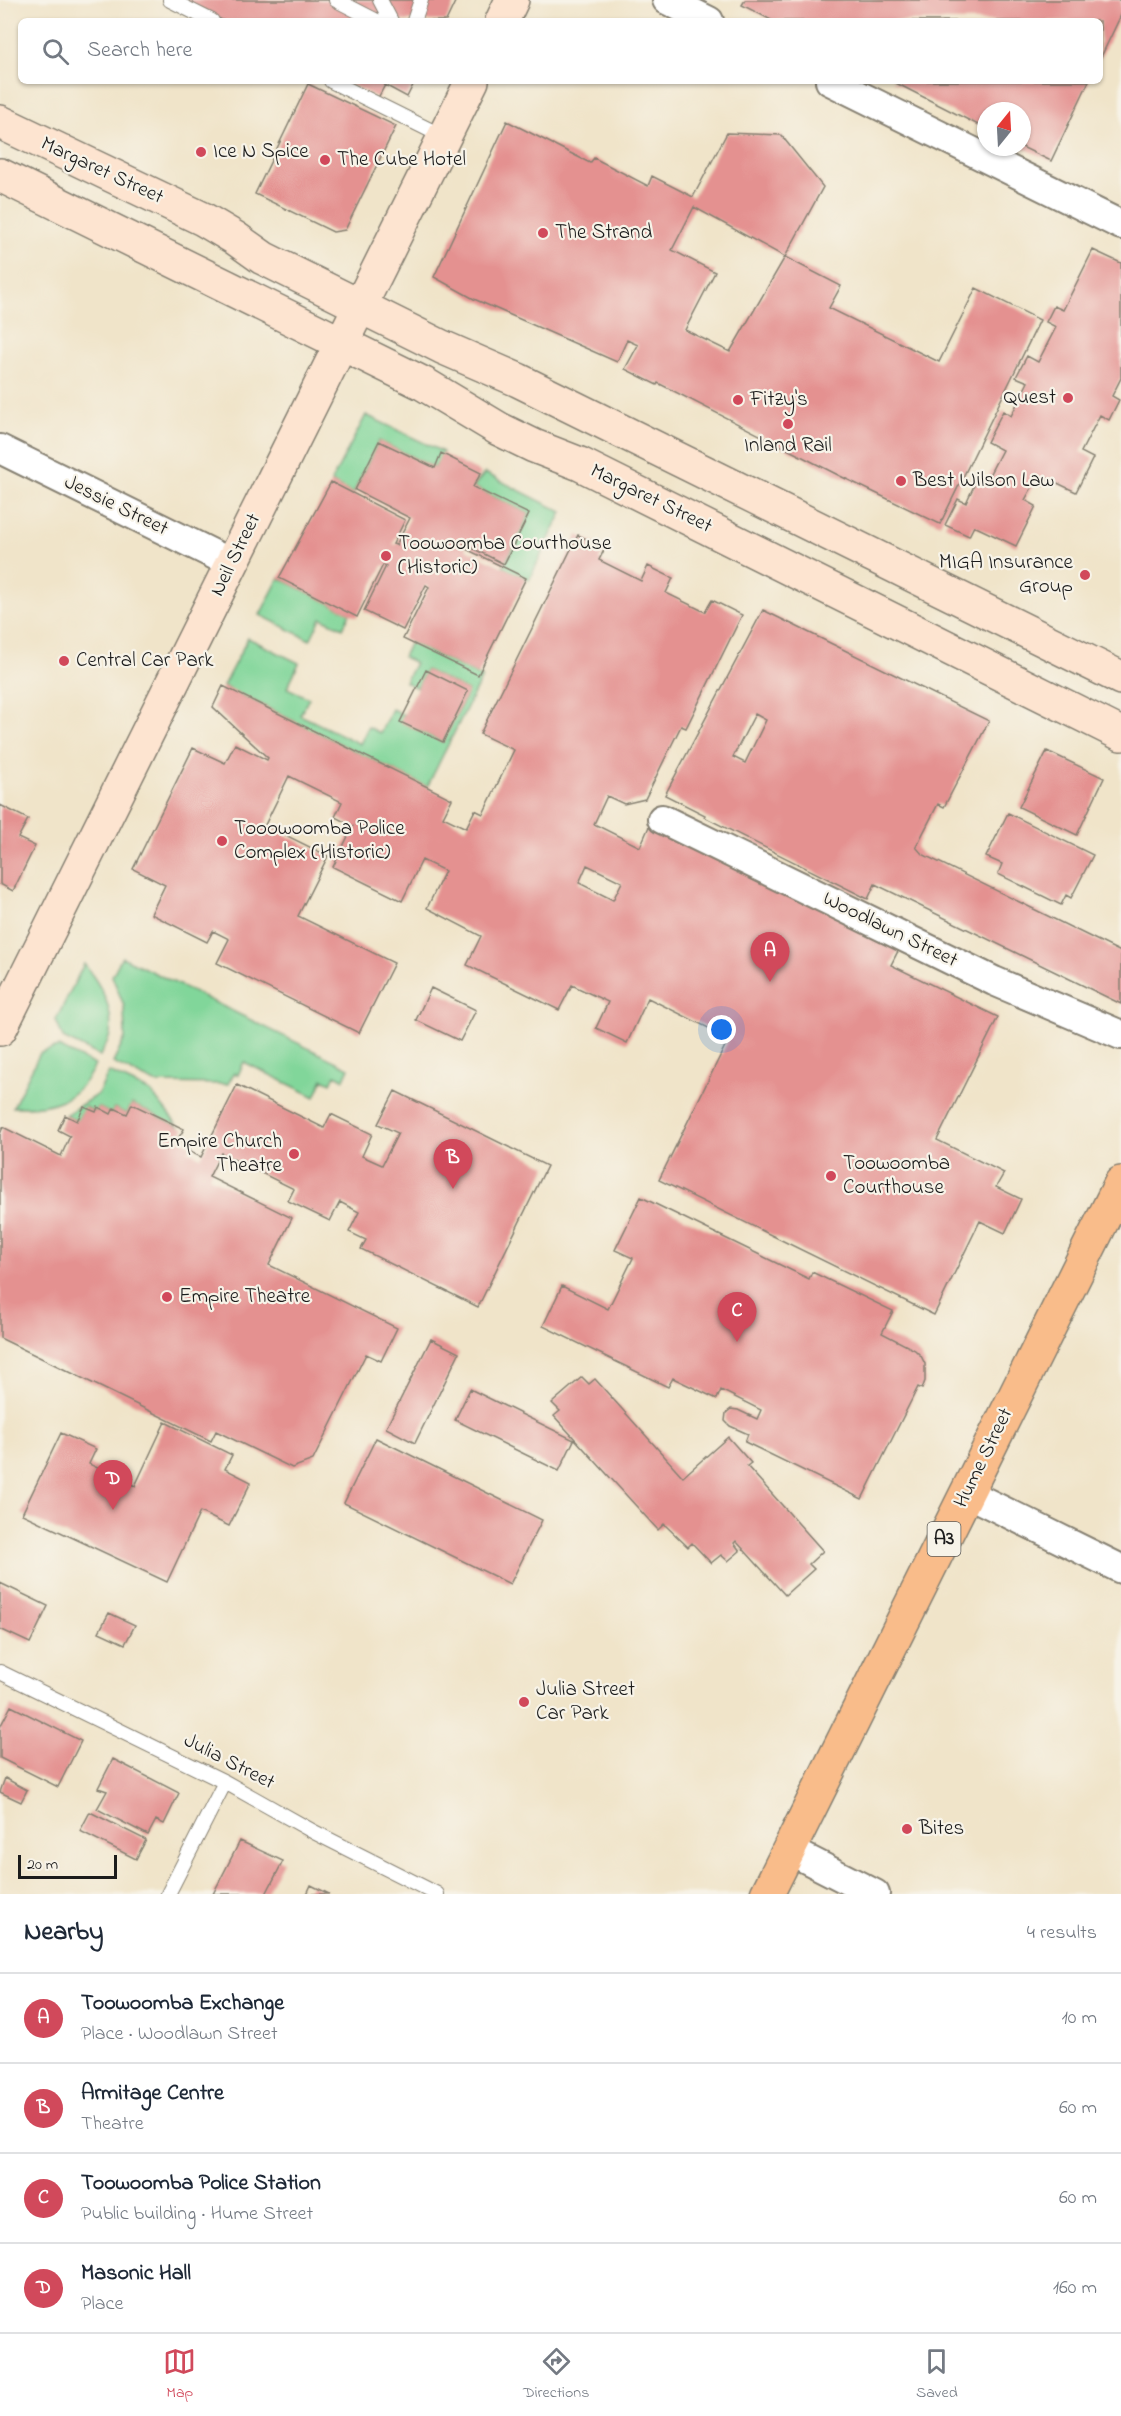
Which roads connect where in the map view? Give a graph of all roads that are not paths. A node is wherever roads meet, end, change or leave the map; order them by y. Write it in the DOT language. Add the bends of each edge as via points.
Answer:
graph roads {
  1 [pos="170,0"];
  2 [pos="336,0"];
  3 [pos="380,0"];
  4 [pos="421,0"];
  5 [pos="512,0"];
  6 [pos="667,0"];
  7 [pos="206,18"];
  8 [pos="371,18"];
  9 [pos="389,18"];
  10 [pos="415,18"];
  11 [pos="503,18"];
  12 [pos="703,18"];
  13 [pos="337,84"];
  14 [pos="470,84"];
  15 [pos="836,84"];
  16 [pos="0,122"];
  17 [pos="444,137"];
  18 [pos="0,175"];
  19 [pos="203,219"];
  20 [pos="1121,225"];
  21 [pos="181,265"];
  22 [pos="360,306"];
  23 [pos="342,343"];
  24 [pos="518,380"];
  25 [pos="499,429"];
  26 [pos="0,449"];
  27 [pos="231,563"];
  28 [pos="1113,674"];
  29 [pos="1085,716"];
  30 [pos="1121,734"];
  31 [pos="662,819"];
  32 [pos="0,1029"];
  33 [pos="1121,1035"];
  34 [pos="1121,1183"];
  35 [pos="967,1493"];
  36 [pos="1121,1569"];
  37 [pos="0,1672"];
  38 [pos="225,1782"];
  39 [pos="789,1850"];
  40 [pos="168,1894"];
  41 [pos="437,1894"];
  42 [pos="767,1894"];
  43 [pos="875,1894"];
  1 -- 7 [label="lane"];
  2 -- 8 [label="lane"];
  3 -- 9 [label="lane"];
  4 -- 10 [label="lane"];
  5 -- 11 [label="street"];
  6 -- 12 [label="street"];
  13 -- 17 [label="lane"];
  14 -- 17 [label="street, Neil Street"];
  15 -- 20 [label="street"];
  16 -- 19 [label="street, Margaret Street"];
  17 -- 22 [label="street, Neil Street"];
  18 -- 21 [label="street, Margaret Street"];
  19 -- 21 [label="street" via="203,244"];
  19 -- 22 [label="street, Margaret Street" via="263,258"];
  21 -- 23 [label="street, Margaret Street"];
  22 -- 23 [label="street, Neil Street"];
  22 -- 24 [label="street, Margaret Street"];
  23 -- 25 [label="street, Margaret Street"];
  23 -- 27 [label="street, Neil Street"];
  24 -- 25 [label="street" via="503,395"];
  24 -- 28 [label="street, Margaret Street"];
  25 -- 29 [label="street, Margaret Street" via="580,464"];
  26 -- 27 [label="street, Jessie Street"];
  27 -- 32 [label="street, Neil Street"];
  28 -- 29 [label="street" via="1102,697"];
  29 -- 30 [label="street, Margaret Street"];
  31 -- 33 [label="street, Woodlawn Street" via="994,981"];
  34 -- 35 [label="highway, Hume Street / A3"];
  35 -- 36 [label="street"];
  35 -- 39 [label="highway, Hume Street / A3"];
  37 -- 38 [label="lane, Julia Street"];
  38 -- 40 [label="lane"];
  38 -- 41 [label="lane, Julia Street"];
  39 -- 42 [label="highway, Hume Street / A3"];
  39 -- 43 [label="street"];
}
